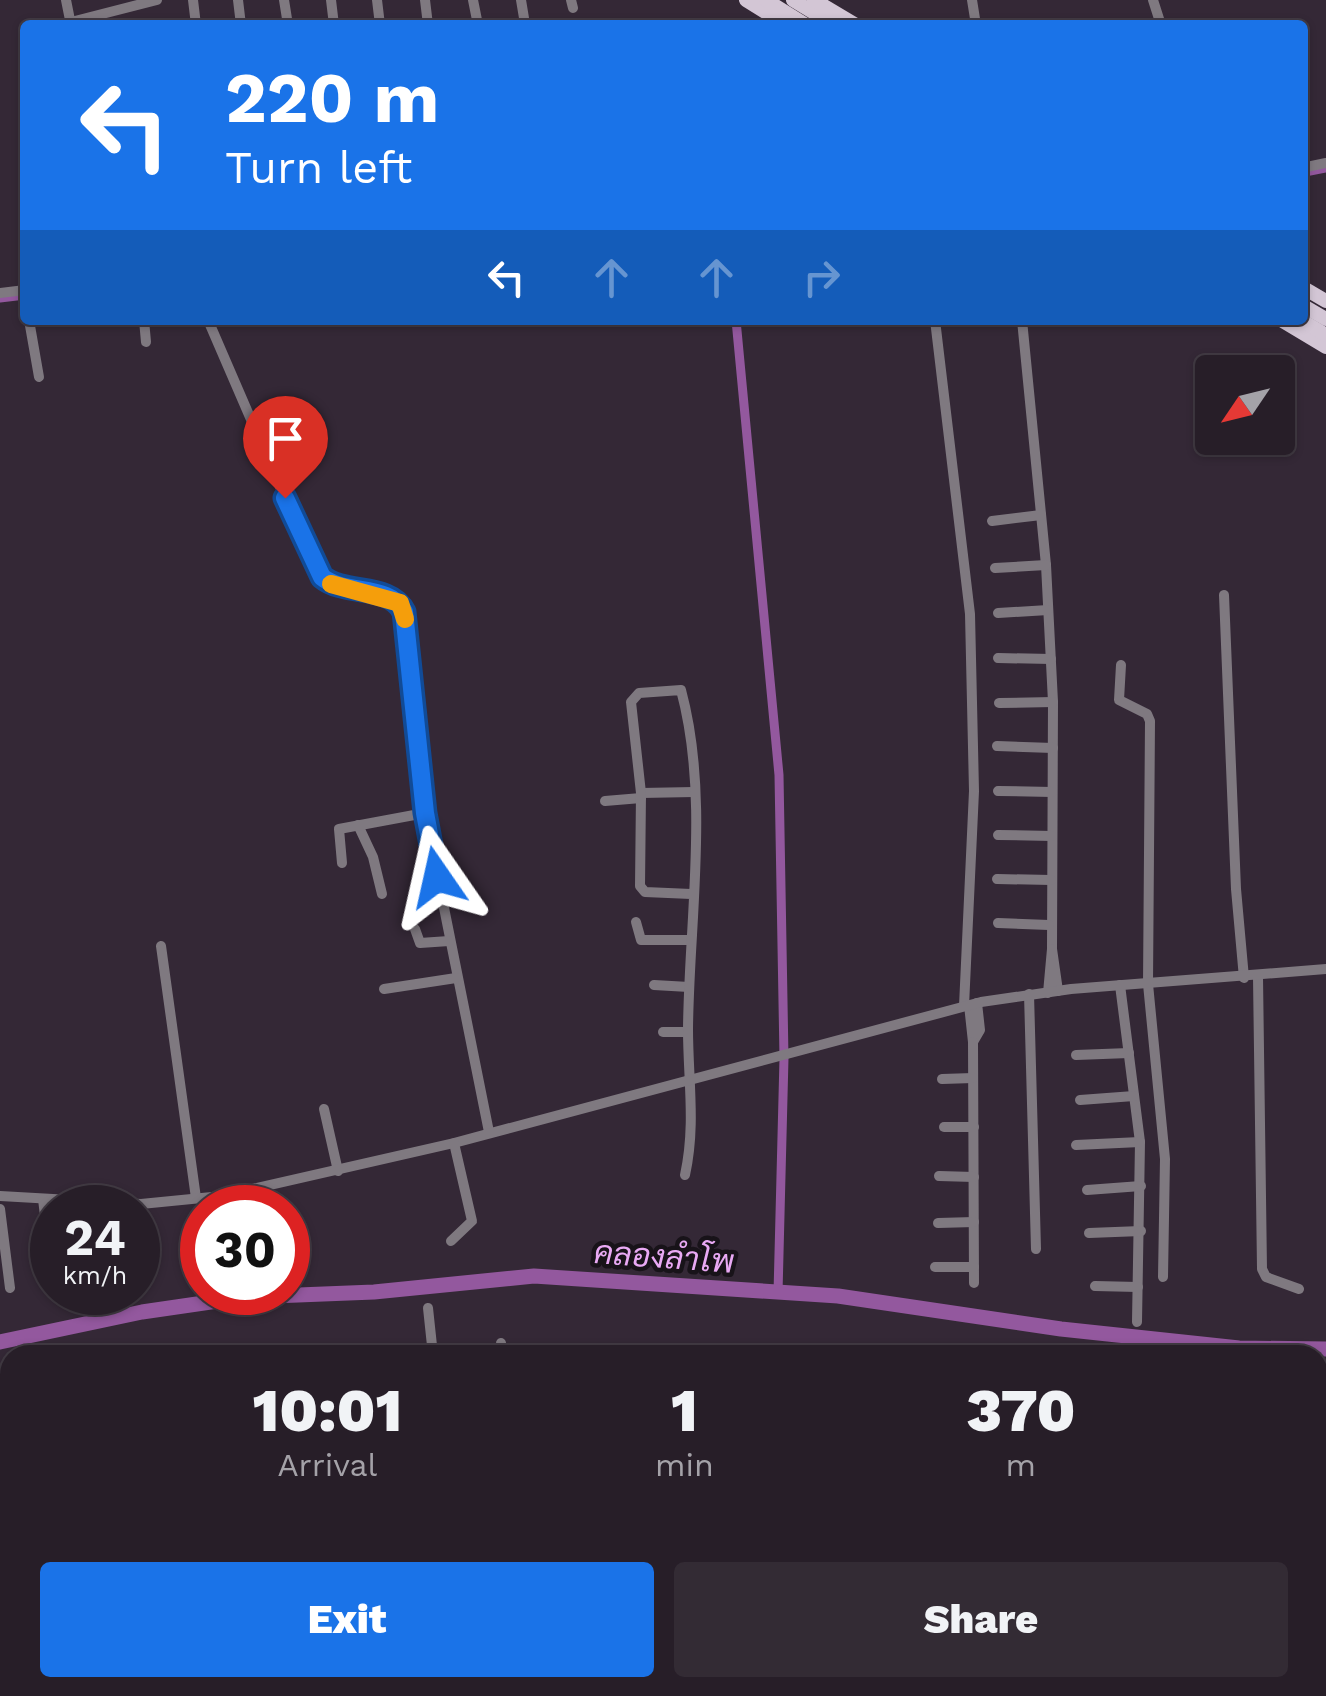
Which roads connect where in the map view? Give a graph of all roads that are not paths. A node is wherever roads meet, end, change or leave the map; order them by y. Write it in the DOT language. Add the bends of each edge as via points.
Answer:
graph roads {
  1 [pos="157,0"];
  2 [pos="522,0"];
  3 [pos="746,0"];
  4 [pos="766,0"];
  5 [pos="792,0"];
  6 [pos="814,0"];
  7 [pos="118,12"];
  8 [pos="524,18"];
  9 [pos="84,20"];
  10 [pos="119,20"];
  11 [pos="778,20"];
  12 [pos="798,20"];
  13 [pos="826,20"];
  14 [pos="848,20"];
  15 [pos="29,325"];
  16 [pos="144,325"];
  17 [pos="210,325"];
  18 [pos="936,325"];
  19 [pos="1022,325"];
  20 [pos="1289,325"];
  21 [pos="146,342"];
  22 [pos="1326,347"];
  23 [pos="39,376"];
  24 [pos="1041,515"];
  25 [pos="992,521"];
  26 [pos="1046,565"];
  27 [pos="995,568"];
  28 [pos="1224,595"];
  29 [pos="1048,610"];
  30 [pos="998,612"];
  31 [pos="998,658"];
  32 [pos="1051,659"];
  33 [pos="1121,665"];
  34 [pos="1053,702"];
  35 [pos="999,703"];
  36 [pos="997,746"];
  37 [pos="1053,748"];
  38 [pos="998,791"];
  39 [pos="694,792"];
  40 [pos="1052,792"];
  41 [pos="641,795"];
  42 [pos="605,801"];
  43 [pos="425,813"];
  44 [pos="358,825"];
  45 [pos="998,835"];
  46 [pos="1052,836"];
  47 [pos="342,863"];
  48 [pos="997,879"];
  49 [pos="1051,880"];
  50 [pos="382,894"];
  51 [pos="692,894"];
  52 [pos="636,922"];
  53 [pos="998,923"];
  54 [pos="1049,925"];
  55 [pos="415,929"];
  56 [pos="690,940"];
  57 [pos="450,942"];
  58 [pos="160,946"];
  59 [pos="1326,969"];
  60 [pos="1258,976"];
  61 [pos="456,978"];
  62 [pos="1244,978"];
  63 [pos="1148,984"];
  64 [pos="654,985"];
  65 [pos="689,986"];
  66 [pos="1120,986"];
  67 [pos="384,989"];
  68 [pos="1053,992"];
  69 [pos="1029,994"];
  70 [pos="970,1004"];
  71 [pos="663,1032"];
  72 [pos="688,1032"];
  73 [pos="1129,1053"];
  74 [pos="1076,1055"];
  75 [pos="688,1078"];
  76 [pos="974,1078"];
  77 [pos="942,1079"];
  78 [pos="1134,1096"];
  79 [pos="1080,1100"];
  80 [pos="324,1108"];
  81 [pos="944,1127"];
  82 [pos="974,1127"];
  83 [pos="489,1132"];
  84 [pos="1140,1142"];
  85 [pos="454,1143"];
  86 [pos="1076,1145"];
  87 [pos="338,1171"];
  88 [pos="685,1175"];
  89 [pos="939,1176"];
  90 [pos="974,1177"];
  91 [pos="194,1185"];
  92 [pos="264,1185"];
  93 [pos="1142,1186"];
  94 [pos="1087,1190"];
  95 [pos="0,1196"];
  96 [pos="30,1198"];
  97 [pos="0,1208"];
  98 [pos="974,1222"];
  99 [pos="938,1223"];
  100 [pos="1142,1231"];
  101 [pos="1089,1233"];
  102 [pos="451,1241"];
  103 [pos="1036,1249"];
  104 [pos="935,1267"];
  105 [pos="974,1267"];
  106 [pos="1162,1278"];
  107 [pos="974,1283"];
  108 [pos="1096,1286"];
  109 [pos="1138,1287"];
  110 [pos="10,1288"];
  111 [pos="1299,1289"];
  112 [pos="428,1308"];
  113 [pos="1137,1322"];
  114 [pos="432,1345"];
  1 -- 7 [label="street"];
  2 -- 8 [label="street"];
  3 -- 11 [label="main road"];
  4 -- 12 [label="main road"];
  5 -- 13 [label="main road"];
  6 -- 14 [label="main road"];
  7 -- 9 [label="street"];
  7 -- 10 [label="street"];
  15 -- 23 [label="street"];
  16 -- 21 [label="street"];
  17 -- 43 [label="street" via="316,570 332,585 390,597 404,612"];
  18 -- 70 [label="street" via="970,614"];
  19 -- 24 [label="street"];
  20 -- 22 [label="main road"];
  24 -- 25 [label="street"];
  24 -- 26 [label="street"];
  26 -- 27 [label="street"];
  26 -- 29 [label="street"];
  28 -- 62 [label="street"];
  29 -- 30 [label="street"];
  29 -- 32 [label="street"];
  31 -- 32 [label="street"];
  32 -- 34 [label="street"];
  33 -- 63 [label="street" via="1119,700 1150,721"];
  34 -- 35 [label="street"];
  34 -- 37 [label="street"];
  36 -- 37 [label="street"];
  37 -- 40 [label="street"];
  38 -- 40 [label="street"];
  39 -- 41 [label="street"];
  39 -- 41 [label="street" via="678,687 639,693 631,702"];
  39 -- 51 [label="street"];
  40 -- 46 [label="street"];
  41 -- 42 [label="street"];
  41 -- 51 [label="street" via="642,890"];
  43 -- 44 [label="street"];
  43 -- 57 [label="street"];
  44 -- 47 [label="street" via="339,829"];
  44 -- 50 [label="street"];
  45 -- 46 [label="street"];
  46 -- 49 [label="street"];
  48 -- 49 [label="street"];
  49 -- 54 [label="street"];
  51 -- 56 [label="street"];
  52 -- 56 [label="street" via="640,940"];
  53 -- 54 [label="street"];
  54 -- 68 [label="street"];
  55 -- 57 [label="street" via="420,943"];
  56 -- 65 [label="street"];
  57 -- 61 [label="street"];
  58 -- 91 [label="street"];
  59 -- 60 [label="street"];
  60 -- 62 [label="street"];
  60 -- 111 [label="street" via="1262,1268 1266,1277"];
  61 -- 67 [label="street"];
  61 -- 83 [label="street"];
  62 -- 63 [label="street"];
  63 -- 66 [label="street"];
  63 -- 106 [label="street" via="1164,1159"];
  64 -- 65 [label="street"];
  65 -- 72 [label="street"];
  66 -- 68 [label="street"];
  66 -- 73 [label="street"];
  68 -- 69 [label="street"];
  69 -- 70 [label="street"];
  69 -- 103 [label="street"];
  70 -- 75 [label="street"];
  70 -- 76 [label="street" via="980,1030 973,1042"];
  71 -- 72 [label="street"];
  72 -- 75 [label="street"];
  73 -- 74 [label="street"];
  73 -- 78 [label="street"];
  75 -- 83 [label="street"];
  75 -- 88 [label="street" via="694,1130"];
  76 -- 77 [label="street"];
  76 -- 82 [label="street"];
  78 -- 79 [label="street"];
  78 -- 84 [label="street"];
  80 -- 87 [label="street"];
  81 -- 82 [label="street"];
  82 -- 90 [label="street"];
  83 -- 85 [label="street"];
  84 -- 86 [label="street"];
  84 -- 93 [label="street"];
  85 -- 87 [label="street"];
  85 -- 102 [label="street" via="472,1222"];
  87 -- 92 [label="street"];
  89 -- 90 [label="street"];
  90 -- 98 [label="street"];
  93 -- 94 [label="street"];
  93 -- 100 [label="street"];
  95 -- 96 [label="street"];
  97 -- 110 [label="street"];
  98 -- 99 [label="street"];
  98 -- 105 [label="street"];
  100 -- 101 [label="street"];
  100 -- 109 [label="street"];
  104 -- 105 [label="street"];
  105 -- 107 [label="street"];
  108 -- 109 [label="street"];
  109 -- 113 [label="street"];
  112 -- 114 [label="street"];
}
